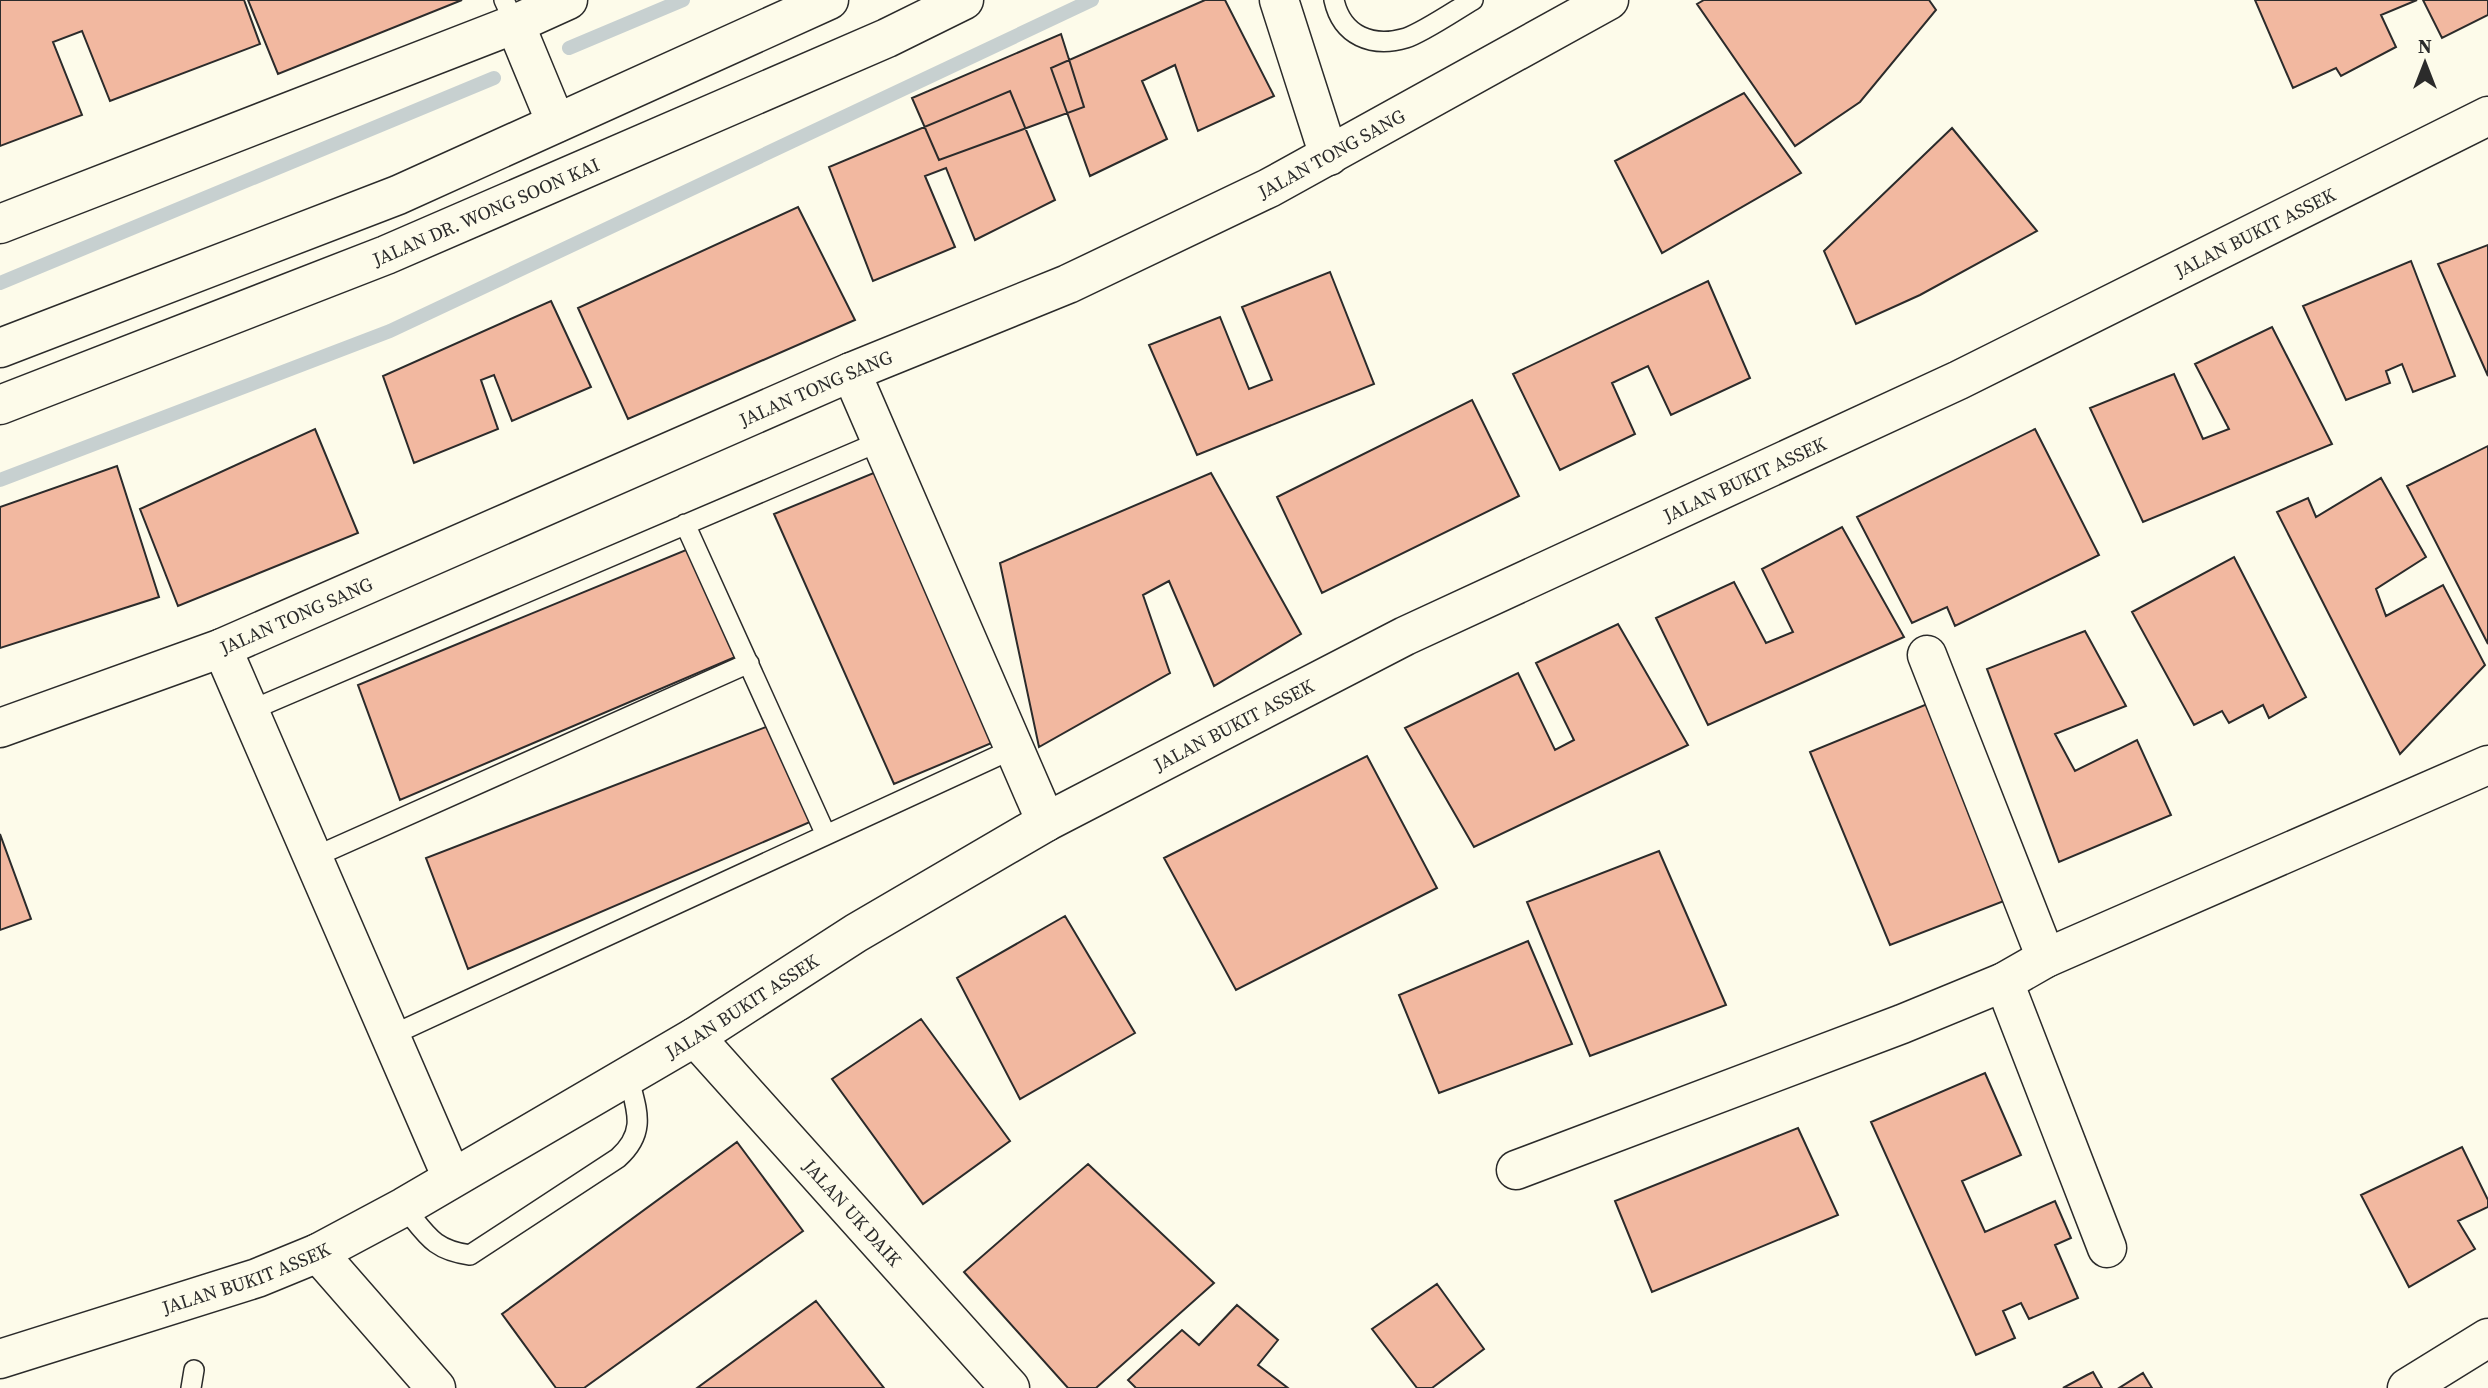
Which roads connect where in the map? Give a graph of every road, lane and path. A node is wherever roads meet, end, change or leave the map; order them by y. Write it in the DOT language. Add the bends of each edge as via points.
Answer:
graph roads {
  1 [pos="568,0"];
  2 [pos="829,0"];
  3 [pos="964,0"];
  4 [pos="1279,0"];
  5 [pos="1335,0"];
  6 [pos="1473,0"];
  7 [pos="1609,0"];
  8 [pos="509,12"];
  9 [pos="2488,116"];
  10 [pos="556,123"];
  11 [pos="1329,156"];
  12 [pos="0,224"];
  13 [pos="0,348"];
  14 [pos="851,372"];
  15 [pos="0,405"];
  16 [pos="881,440"];
  17 [pos="685,524"];
  18 [pos="222,648"];
  19 [pos="1927,655"];
  20 [pos="749,663"];
  21 [pos="249,711"];
  22 [pos="0,728"];
  23 [pos="1014,748"];
  24 [pos="2488,765"];
  25 [pos="1046,822"];
  26 [pos="826,835"];
  27 [pos="313,858"];
  28 [pos="2046,958"];
  29 [pos="2004,982"];
  30 [pos="390,1036"];
  31 [pos="695,1037"];
  32 [pos="628,1075"];
  33 [pos="1516,1170"];
  34 [pos="452,1178"];
  35 [pos="404,1207"];
  36 [pos="2107,1248"];
  37 [pos="318,1253"];
  38 [pos="2488,1338"];
  39 [pos="0,1359"];
  40 [pos="436,1388"];
  41 [pos="1010,1388"];
  42 [pos="2407,1388"];
  1 -- 8 [label="street"];
  2 -- 10 [label="street"];
  3 -- 15 [label="street, JALAN DR. WONG SOON KAI" via="887,38 386,255"];
  4 -- 11 [label="street"];
  5 -- 6 [label="lane" via="1338,14 1354,33 1373,42 1407,38"];
  7 -- 11 [label="street, JALAN TONG SANG"];
  8 -- 10 [label="street"];
  8 -- 12 [label="street"];
  9 -- 25 [label="street, JALAN BUKIT ASSEK" via="1959,380 1405,636"];
  10 -- 13 [label="street" via="398,195"];
  11 -- 14 [label="street, JALAN TONG SANG" via="1068,284"];
  14 -- 16 [label="street"];
  14 -- 18 [label="street, JALAN TONG SANG"];
  16 -- 17 [label="lane"];
  16 -- 23 [label="street"];
  17 -- 20 [label="lane"];
  17 -- 21 [label="lane"];
  18 -- 21 [label="street"];
  18 -- 22 [label="street, JALAN TONG SANG"];
  19 -- 28 [label="street"];
  20 -- 26 [label="lane"];
  20 -- 27 [label="lane"];
  21 -- 27 [label="street"];
  23 -- 25 [label="street"];
  23 -- 26 [label="lane"];
  24 -- 28 [label="street"];
  25 -- 31 [label="street, JALAN BUKIT ASSEK" via="856,933"];
  26 -- 30 [label="lane"];
  27 -- 30 [label="street"];
  28 -- 29 [label="street"];
  29 -- 33 [label="street"];
  29 -- 36 [label="street"];
  30 -- 34 [label="street"];
  31 -- 32 [label="street, JALAN BUKIT ASSEK"];
  31 -- 41 [label="street, JALAN UK DAIK"];
  32 -- 34 [label="street, JALAN BUKIT ASSEK"];
  32 -- 35 [label="lane" via="638,1119 630,1147 470,1255 435,1245"];
  34 -- 35 [label="street, JALAN BUKIT ASSEK"];
  35 -- 37 [label="street, JALAN BUKIT ASSEK"];
  37 -- 39 [label="street, JALAN BUKIT ASSEK" via="257,1278"];
  37 -- 40 [label="street"];
  38 -- 42 [label="street"];
}
